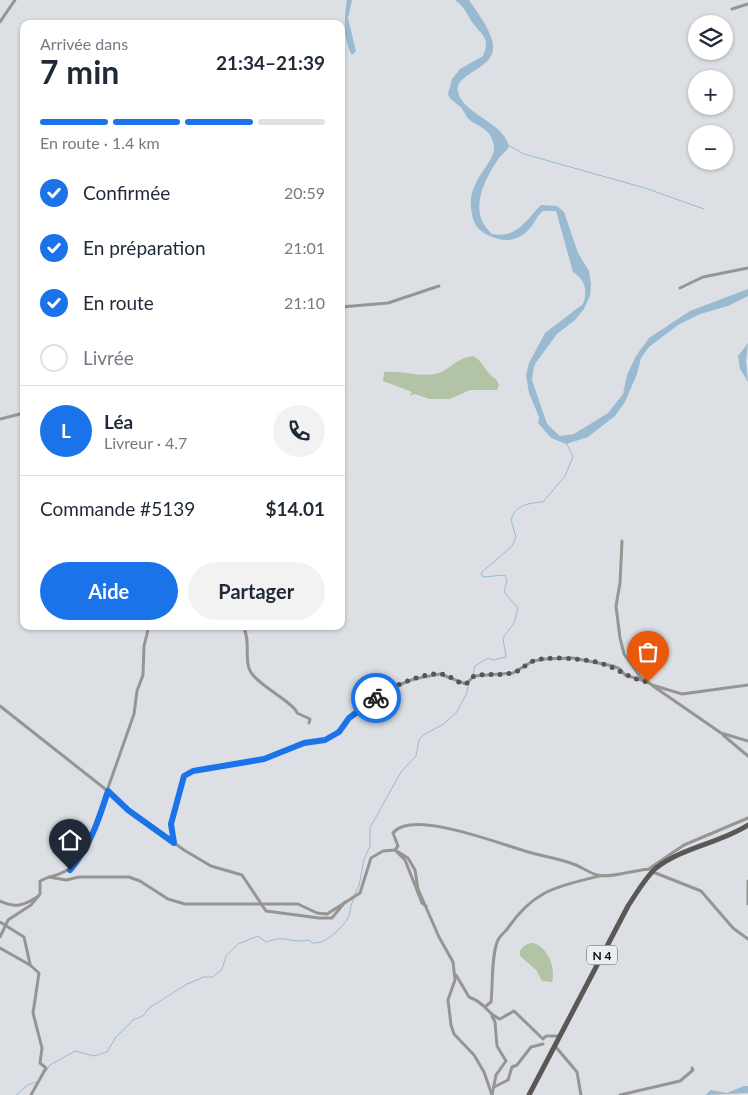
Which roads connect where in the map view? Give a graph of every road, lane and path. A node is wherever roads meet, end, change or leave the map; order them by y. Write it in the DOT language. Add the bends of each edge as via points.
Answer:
graph roads {
  1 [pos="15,0"];
  2 [pos="748,4"];
  3 [pos="732,9"];
  4 [pos="0,22"];
  5 [pos="748,268"];
  6 [pos="439,286"];
  7 [pos="680,288"];
  8 [pos="345,306"];
  9 [pos="20,414"];
  10 [pos="0,419"];
  11 [pos="622,541"];
  12 [pos="149,630"];
  13 [pos="245,630"];
  14 [pos="648,682"];
  15 [pos="652,685"];
  16 [pos="748,685"];
  17 [pos="0,706"];
  18 [pos="310,723"];
  19 [pos="721,733"];
  20 [pos="748,740"];
  21 [pos="748,756"];
  22 [pos="108,791"];
  23 [pos="748,818"];
  24 [pos="748,825"];
  25 [pos="174,843"];
  26 [pos="396,850"];
  27 [pos="653,870"];
  28 [pos="599,876"];
  29 [pos="49,877"];
  30 [pos="748,881"];
  31 [pos="38,896"];
  32 [pos="0,901"];
  33 [pos="345,902"];
  34 [pos="260,904"];
  35 [pos="748,904"];
  36 [pos="0,922"];
  37 [pos="6,924"];
  38 [pos="0,937"];
  39 [pos="748,939"];
  40 [pos="0,948"];
  41 [pos="30,965"];
  42 [pos="456,975"];
  43 [pos="486,1006"];
  44 [pos="492,1016"];
  45 [pos="559,1036"];
  46 [pos="543,1044"];
  47 [pos="554,1046"];
  48 [pos="692,1068"];
  49 [pos="494,1087"];
  50 [pos="32,1095"];
  51 [pos="492,1095"];
  52 [pos="529,1095"];
  53 [pos="581,1095"];
  54 [pos="620,1095"];
  1 -- 4 [label="street"];
  2 -- 3 [label="street"];
  5 -- 7 [label="street" via="703,276"];
  6 -- 8 [label="street" via="388,303"];
  9 -- 10 [label="street"];
  11 -- 14 [label="street" via="616,606 620,638 630,665 640,678"];
  12 -- 22 [label="street" via="134,714"];
  13 -- 18 [label="street" via="251,674 297,713 308,717"];
  14 -- 15 [label="street"];
  14 -- 25 [label="street" via="625,676 613,666 573,658 532,661 513,673 474,676 466,684 440,674 414,679 384,692 349,718 339,732 325,740 304,743 264,759 193,771 184,776 171,824"];
  15 -- 16 [label="street" via="682,694"];
  15 -- 19 [label="street"];
  17 -- 22 [label="street"];
  19 -- 20 [label="street"];
  19 -- 21 [label="street"];
  22 -- 25 [label="street" via="128,810"];
  22 -- 29 [label="street" via="82,857 70,870"];
  23 -- 27 [label="street" via="684,845"];
  24 -- 27 [label="main road, N 4"];
  25 -- 34 [label="street" via="212,866 242,875"];
  26 -- 28 [label="street" via="398,846 393,833 399,826 433,826 554,857"];
  26 -- 33 [label="street" via="383,851 371,858 360,893"];
  26 -- 42 [label="street" via="405,860 422,903 454,962"];
  27 -- 28 [label="street"];
  27 -- 39 [label="street" via="701,890 733,928"];
  27 -- 45 [label="main road, N 4" via="628,906"];
  28 -- 43 [label="street" via="570,882 530,900 498,941 491,1002"];
  29 -- 31 [label="street" via="40,881"];
  29 -- 34 [label="street" via="66,880 129,877 168,899 186,904"];
  30 -- 35 [label="street"];
  31 -- 32 [label="street" via="24,906"];
  31 -- 37 [label="street"];
  33 -- 34 [label="street" via="327,914 298,904"];
  33 -- 34 [label="street" via="332,918 273,913"];
  36 -- 37 [label="street"];
  37 -- 38 [label="street"];
  37 -- 41 [label="street" via="24,937"];
  40 -- 41 [label="street"];
  41 -- 50 [label="street" via="39,973 33,1013 42,1048 40,1063 46,1068"];
  42 -- 43 [label="street" via="469,997"];
  42 -- 51 [label="street" via="448,1000 451,1026 454,1034 474,1055"];
  43 -- 44 [label="street"];
  44 -- 45 [label="street" via="500,1019 514,1011 543,1039"];
  44 -- 49 [label="street" via="496,1046 506,1061 496,1075"];
  45 -- 47 [label="main road, N 4"];
  46 -- 49 [label="street" via="531,1047 512,1068 508,1080"];
  47 -- 52 [label="main road, N 4"];
  47 -- 53 [label="street" via="577,1072"];
  48 -- 54 [label="street" via="680,1081"];
  49 -- 51 [label="street"];
}
